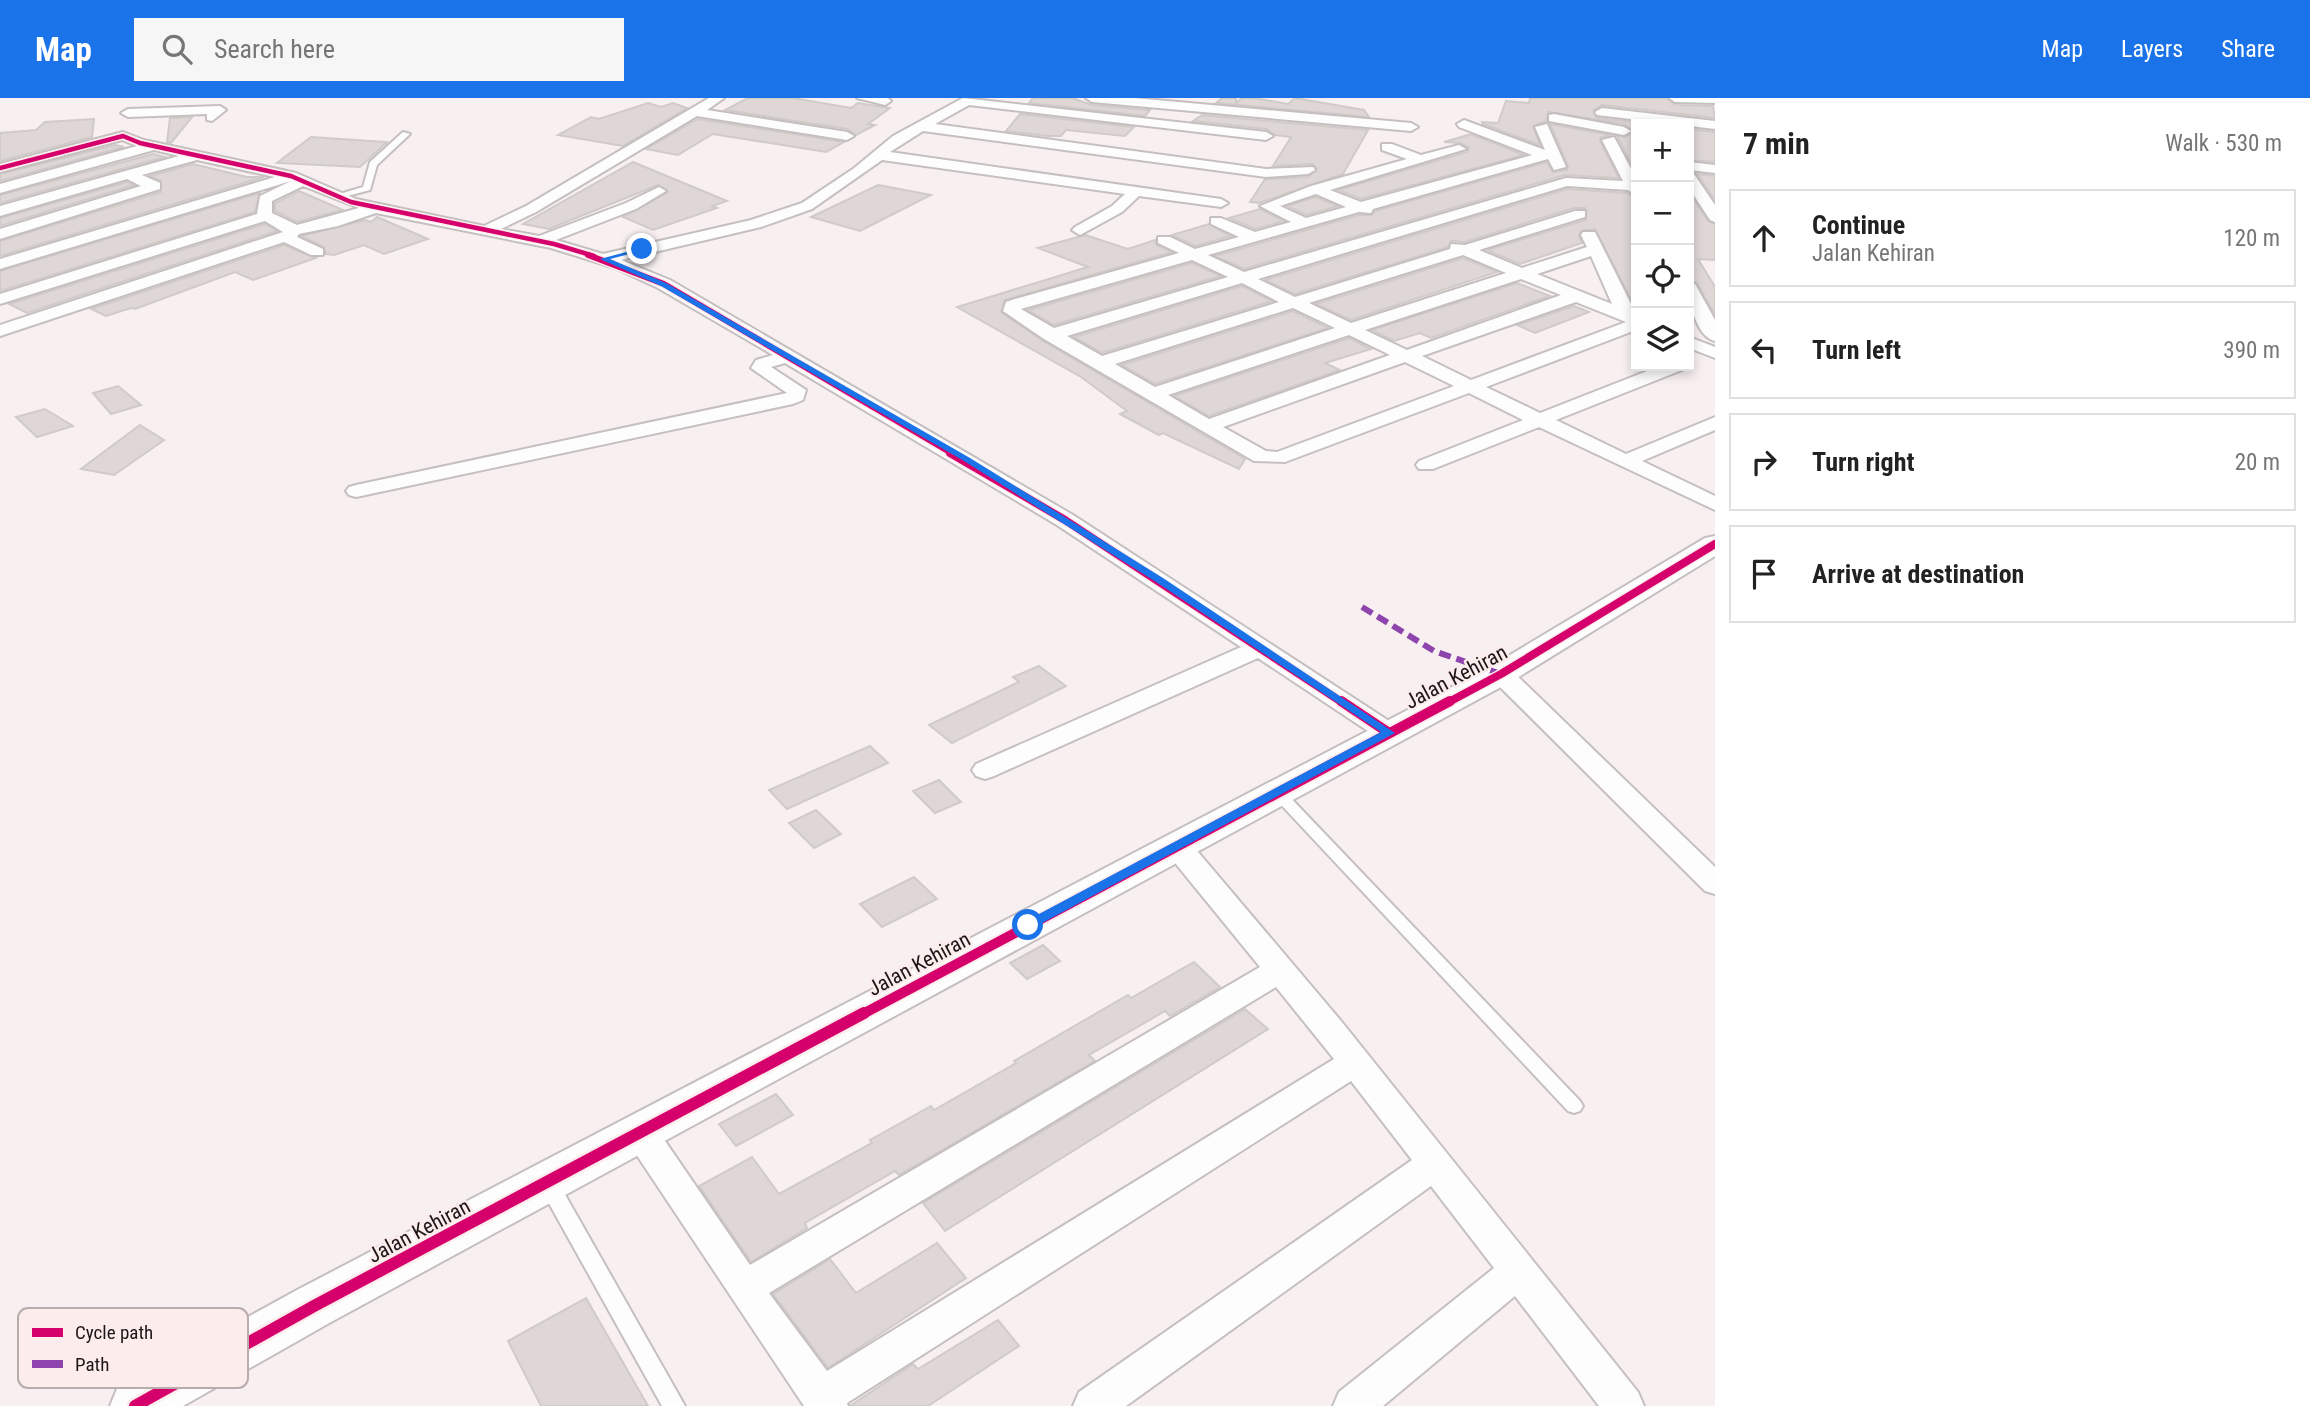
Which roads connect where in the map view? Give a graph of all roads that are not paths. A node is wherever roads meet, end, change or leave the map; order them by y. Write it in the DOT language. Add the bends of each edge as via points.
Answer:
graph roads {
  1 [pos="135,98"];
  2 [pos="718,98"];
  3 [pos="863,98"];
  4 [pos="1092,98"];
  5 [pos="1675,98"];
  6 [pos="969,99"];
  7 [pos="1715,99"];
  8 [pos="1642,100"];
  9 [pos="885,101"];
  10 [pos="1211,104"];
  11 [pos="696,111"];
  12 [pos="1602,112"];
  13 [pos="214,118"];
  14 [pos="125,123"];
  15 [pos="1548,123"];
  16 [pos="1464,124"];
  17 [pos="1581,124"];
  18 [pos="1715,125"];
  19 [pos="919,126"];
  20 [pos="1411,127"];
  21 [pos="1631,131"];
  22 [pos="406,134"];
  23 [pos="847,136"];
  24 [pos="1266,136"];
  25 [pos="1609,139"];
  26 [pos="1434,140"];
  27 [pos="155,146"];
  28 [pos="1387,147"];
  29 [pos="1471,153"];
  30 [pos="1549,154"];
  31 [pos="199,155"];
  32 [pos="879,155"];
  33 [pos="1421,160"];
  34 [pos="1507,166"];
  35 [pos="1694,167"];
  36 [pos="0,168"];
  37 [pos="1715,169"];
  38 [pos="1308,170"];
  39 [pos="129,175"];
  40 [pos="298,178"];
  41 [pos="1566,182"];
  42 [pos="1632,182"];
  43 [pos="1692,182"];
  44 [pos="1631,188"];
  45 [pos="0,189"];
  46 [pos="1316,189"];
  47 [pos="659,191"];
  48 [pos="1135,192"];
  49 [pos="1534,192"];
  50 [pos="345,196"];
  51 [pos="1221,204"];
  52 [pos="1570,206"];
  53 [pos="375,208"];
  54 [pos="1360,208"];
  55 [pos="0,211"];
  56 [pos="266,216"];
  57 [pos="1715,218"];
  58 [pos="1216,221"];
  59 [pos="1305,223"];
  60 [pos="1548,224"];
  61 [pos="494,227"];
  62 [pos="1409,228"];
  63 [pos="1080,230"];
  64 [pos="0,234"];
  65 [pos="290,234"];
  66 [pos="1255,237"];
  67 [pos="548,238"];
  68 [pos="1164,240"];
  69 [pos="1594,245"];
  70 [pos="1462,249"];
  71 [pos="317,252"];
  72 [pos="1195,255"];
  73 [pos="604,259"];
  74 [pos="0,264"];
  75 [pos="1519,272"];
  76 [pos="1242,277"];
  77 [pos="1694,292"];
  78 [pos="1576,296"];
  79 [pos="1715,296"];
  80 [pos="0,299"];
  81 [pos="1694,299"];
  82 [pos="1292,301"];
  83 [pos="1631,316"];
  84 [pos="1631,319"];
  85 [pos="1631,321"];
  86 [pos="1348,328"];
  87 [pos="0,331"];
  88 [pos="1050,335"];
  89 [pos="1713,338"];
  90 [pos="1694,341"];
  91 [pos="1406,356"];
  92 [pos="1694,356"];
  93 [pos="787,357"];
  94 [pos="1098,363"];
  95 [pos="1663,371"];
  96 [pos="1469,386"];
  97 [pos="1151,394"];
  98 [pos="1540,420"];
  99 [pos="1715,423"];
  100 [pos="1207,426"];
  101 [pos="1626,461"];
  102 [pos="1426,465"];
  103 [pos="356,491"];
  104 [pos="1715,504"];
  105 [pos="1715,544"];
  106 [pos="1261,647"];
  107 [pos="1501,674"];
  108 [pos="1389,733"];
  109 [pos="985,770"];
  110 [pos="1277,792"];
  111 [pos="1177,846"];
  112 [pos="1715,884"];
  113 [pos="1281,969"];
  114 [pos="1354,1063"];
  115 [pos="1574,1106"];
  116 [pos="640,1132"];
  117 [pos="1434,1164"];
  118 [pos="547,1182"];
  119 [pos="1517,1270"];
  120 [pos="744,1288"];
  121 [pos="248,1345"];
  122 [pos="168,1388"];
  123 [pos="825,1401"];
  124 [pos="135,1406"];
  125 [pos="674,1406"];
  126 [pos="1093,1406"];
  127 [pos="1353,1406"];
  128 [pos="1624,1406"];
  1 -- 14 [label="street"];
  2 -- 11 [label="street"];
  3 -- 9 [label="street"];
  4 -- 10 [label="street"];
  5 -- 7 [label="street"];
  6 -- 19 [label="street"];
  6 -- 24 [label="street"];
  8 -- 12 [label="street"];
  10 -- 20 [label="street"];
  11 -- 23 [label="street"];
  11 -- 61 [label="street"];
  12 -- 17 [label="street"];
  12 -- 18 [label="street"];
  13 -- 14 [label="street" via="192,114"];
  14 -- 27 [label="street"];
  14 -- 36 [label="street"];
  15 -- 17 [label="street"];
  15 -- 30 [label="street"];
  16 -- 30 [label="street"];
  17 -- 21 [label="street"];
  19 -- 32 [label="street"];
  19 -- 38 [label="street" via="1266,173"];
  22 -- 50 [label="lane" via="373,164 368,188"];
  25 -- 42 [label="street"];
  26 -- 29 [label="street"];
  27 -- 31 [label="street"];
  27 -- 45 [label="street"];
  28 -- 33 [label="street"];
  29 -- 33 [label="street"];
  29 -- 34 [label="street"];
  30 -- 34 [label="street"];
  30 -- 41 [label="street"];
  31 -- 39 [label="street"];
  31 -- 40 [label="street"];
  32 -- 48 [label="street"];
  32 -- 73 [label="street" via="825,196 787,214"];
  33 -- 46 [label="street"];
  34 -- 54 [label="street"];
  35 -- 37 [label="street"];
  39 -- 55 [label="street"];
  39 -- 64 [label="street" via="155,186"];
  40 -- 50 [label="street"];
  40 -- 56 [label="street" via="265,198"];
  40 -- 74 [label="street"];
  41 -- 44 [label="street"];
  41 -- 49 [label="street"];
  41 -- 52 [label="street"];
  43 -- 57 [label="street"];
  46 -- 54 [label="street"];
  46 -- 59 [label="street" via="1267,206"];
  47 -- 67 [label="street" via="636,206 579,223"];
  48 -- 51 [label="street"];
  48 -- 63 [label="street" via="1117,209"];
  49 -- 52 [label="street"];
  49 -- 62 [label="street"];
  50 -- 53 [label="street"];
  52 -- 60 [label="street"];
  52 -- 69 [label="street"];
  53 -- 61 [label="street"];
  53 -- 65 [label="street"];
  54 -- 59 [label="street"];
  54 -- 62 [label="street"];
  56 -- 65 [label="street"];
  56 -- 80 [label="street"];
  58 -- 66 [label="street"];
  59 -- 66 [label="street"];
  60 -- 69 [label="street"];
  60 -- 70 [label="street"];
  61 -- 67 [label="street"];
  62 -- 70 [label="street"];
  62 -- 76 [label="street"];
  65 -- 71 [label="street"];
  65 -- 87 [label="street"];
  66 -- 72 [label="street"];
  67 -- 73 [label="street"];
  68 -- 72 [label="street"];
  69 -- 75 [label="street"];
  69 -- 83 [label="street"];
  70 -- 75 [label="street"];
  70 -- 82 [label="street"];
  72 -- 76 [label="street"];
  72 -- 88 [label="street" via="1012,306 1012,312"];
  73 -- 93 [label="street" via="664,284"];
  75 -- 78 [label="street"];
  75 -- 86 [label="street"];
  76 -- 82 [label="street"];
  76 -- 88 [label="street"];
  77 -- 79 [label="street"];
  78 -- 84 [label="street"];
  78 -- 91 [label="street"];
  81 -- 89 [label="street"];
  82 -- 86 [label="street"];
  82 -- 94 [label="street"];
  85 -- 96 [label="street"];
  86 -- 91 [label="street"];
  86 -- 97 [label="street"];
  88 -- 94 [label="street"];
  89 -- 90 [label="street"];
  89 -- 92 [label="street"];
  91 -- 96 [label="street"];
  91 -- 100 [label="street"];
  93 -- 103 [label="street" via="760,368 797,390 796,396 786,400"];
  93 -- 106 [label="street" via="967,459"];
  94 -- 97 [label="street"];
  95 -- 98 [label="street"];
  96 -- 98 [label="street"];
  96 -- 100 [label="street" via="1278,458 1261,457"];
  97 -- 100 [label="street"];
  98 -- 101 [label="street"];
  98 -- 102 [label="street"];
  99 -- 101 [label="street"];
  101 -- 104 [label="street"];
  105 -- 107 [label="street, Jalan Kehiran"];
  106 -- 108 [label="street"];
  106 -- 109 [label="street"];
  107 -- 108 [label="street, Jalan Kehiran"];
  107 -- 112 [label="street"];
  108 -- 110 [label="street, Jalan Kehiran"];
  110 -- 111 [label="street, Jalan Kehiran"];
  110 -- 115 [label="lane"];
  111 -- 113 [label="street"];
  111 -- 116 [label="street, Jalan Kehiran"];
  113 -- 114 [label="street"];
  113 -- 120 [label="street"];
  114 -- 117 [label="street"];
  114 -- 123 [label="street"];
  116 -- 118 [label="street, Jalan Kehiran"];
  116 -- 120 [label="street"];
  117 -- 119 [label="street"];
  117 -- 126 [label="street"];
  118 -- 121 [label="street, Jalan Kehiran"];
  118 -- 125 [label="lane"];
  119 -- 127 [label="street"];
  119 -- 128 [label="street"];
  120 -- 123 [label="street"];
  122 -- 124 [label="street, Jalan Kehiran"];
}
